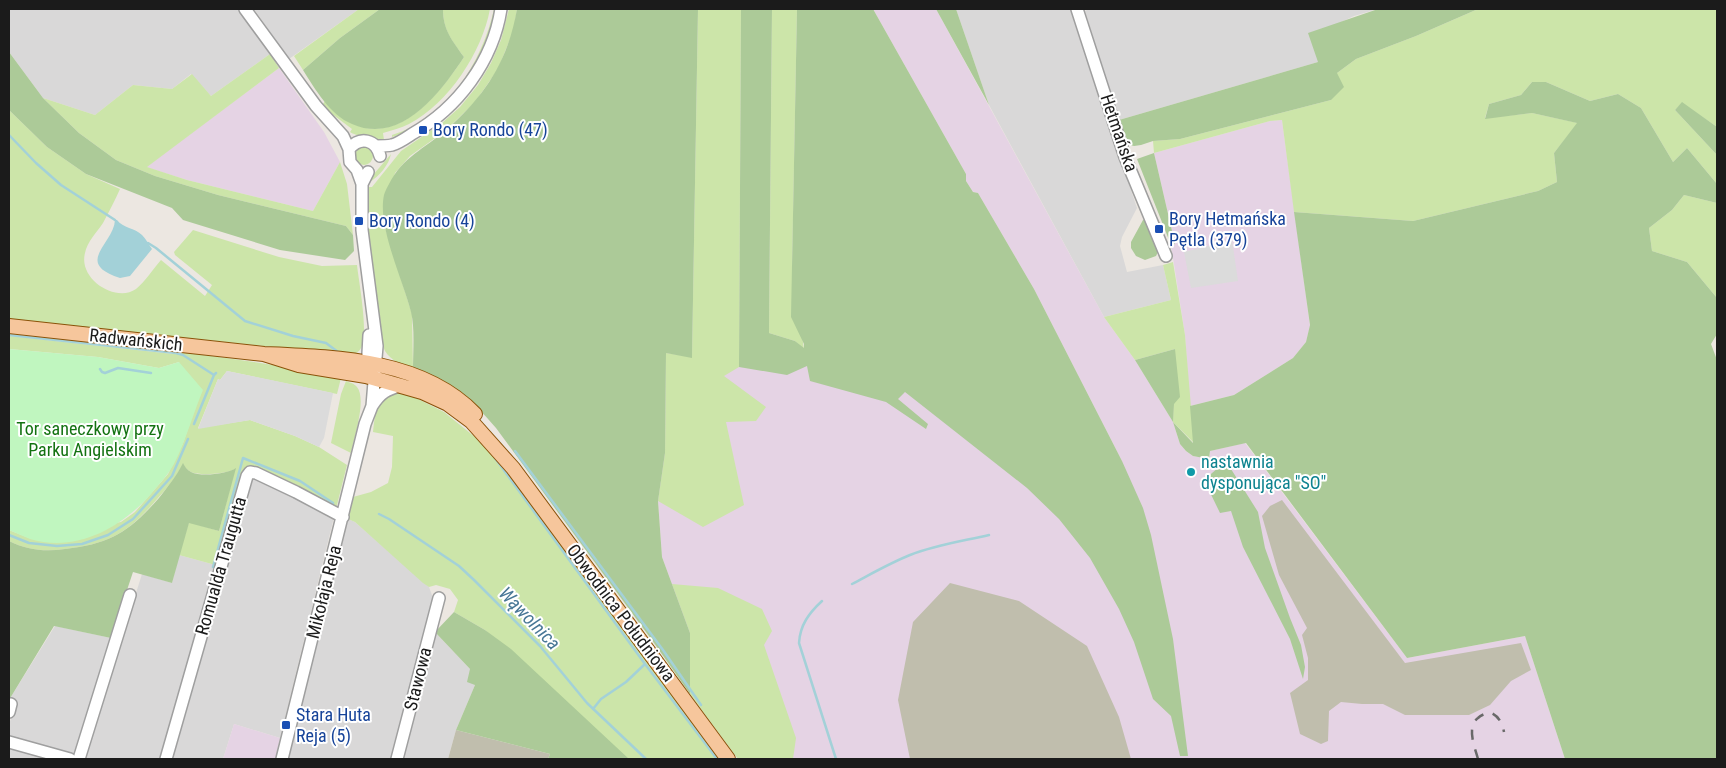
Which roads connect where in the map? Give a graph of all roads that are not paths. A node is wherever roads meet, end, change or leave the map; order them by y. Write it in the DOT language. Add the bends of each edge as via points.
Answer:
graph roads {
  1 [pos="245,9"];
  2 [pos="501,9"];
  3 [pos="1077,9"];
  4 [pos="353,145"];
  5 [pos="378,151"];
  6 [pos="363,171"];
  7 [pos="1166,256"];
  8 [pos="370,299"];
  9 [pos="9,326"];
  10 [pos="377,346"];
  11 [pos="371,371"];
  12 [pos="404,379"];
  13 [pos="372,406"];
  14 [pos="365,424"];
  15 [pos="343,517"];
  16 [pos="130,596"];
  17 [pos="439,598"];
  18 [pos="9,742"];
  19 [pos="70,759"];
  20 [pos="80,759"];
  21 [pos="166,759"];
  22 [pos="282,759"];
  23 [pos="397,759"];
  24 [pos="728,759"];
  1 -- 4 [label="street" via="311,99"];
  2 -- 5 [label="street" via="486,57 449,108 422,129"];
  3 -- 7 [label="street, Hetmańska" via="1125,156"];
  4 -- 5 [label="street" via="366,140"];
  4 -- 6 [label="street" via="350,162"];
  5 -- 6 [label="street" via="376,166"];
  6 -- 8 [label="street, Mikołaja Reja" via="362,230"];
  8 -- 10 [label="street, Mikołaja Reja"];
  8 -- 11 [label="street, Mikołaja Reja"];
  9 -- 11 [label="main road, Radwańskich" via="264,354 299,365"];
  10 -- 11 [label="street, Mikołaja Reja"];
  10 -- 12 [label="street"];
  11 -- 12 [label="main road, Radwańskich"];
  11 -- 13 [label="street, Mikołaja Reja"];
  11 -- 14 [label="street, Mikołaja Reja"];
  12 -- 13 [label="street" via="380,395"];
  12 -- 24 [label="main road, Obwodnica Południowa" via="440,387 479,419"];
  13 -- 14 [label="street, Mikołaja Reja"];
  14 -- 15 [label="street, Mikołaja Reja"];
  15 -- 21 [label="street, Romualda Traugutta" via="256,473 250,472 247,476"];
  15 -- 22 [label="street, Mikołaja Reja"];
  16 -- 20 [label="street"];
  17 -- 23 [label="street, Stawowa"];
  18 -- 19 [label="street"];
}
